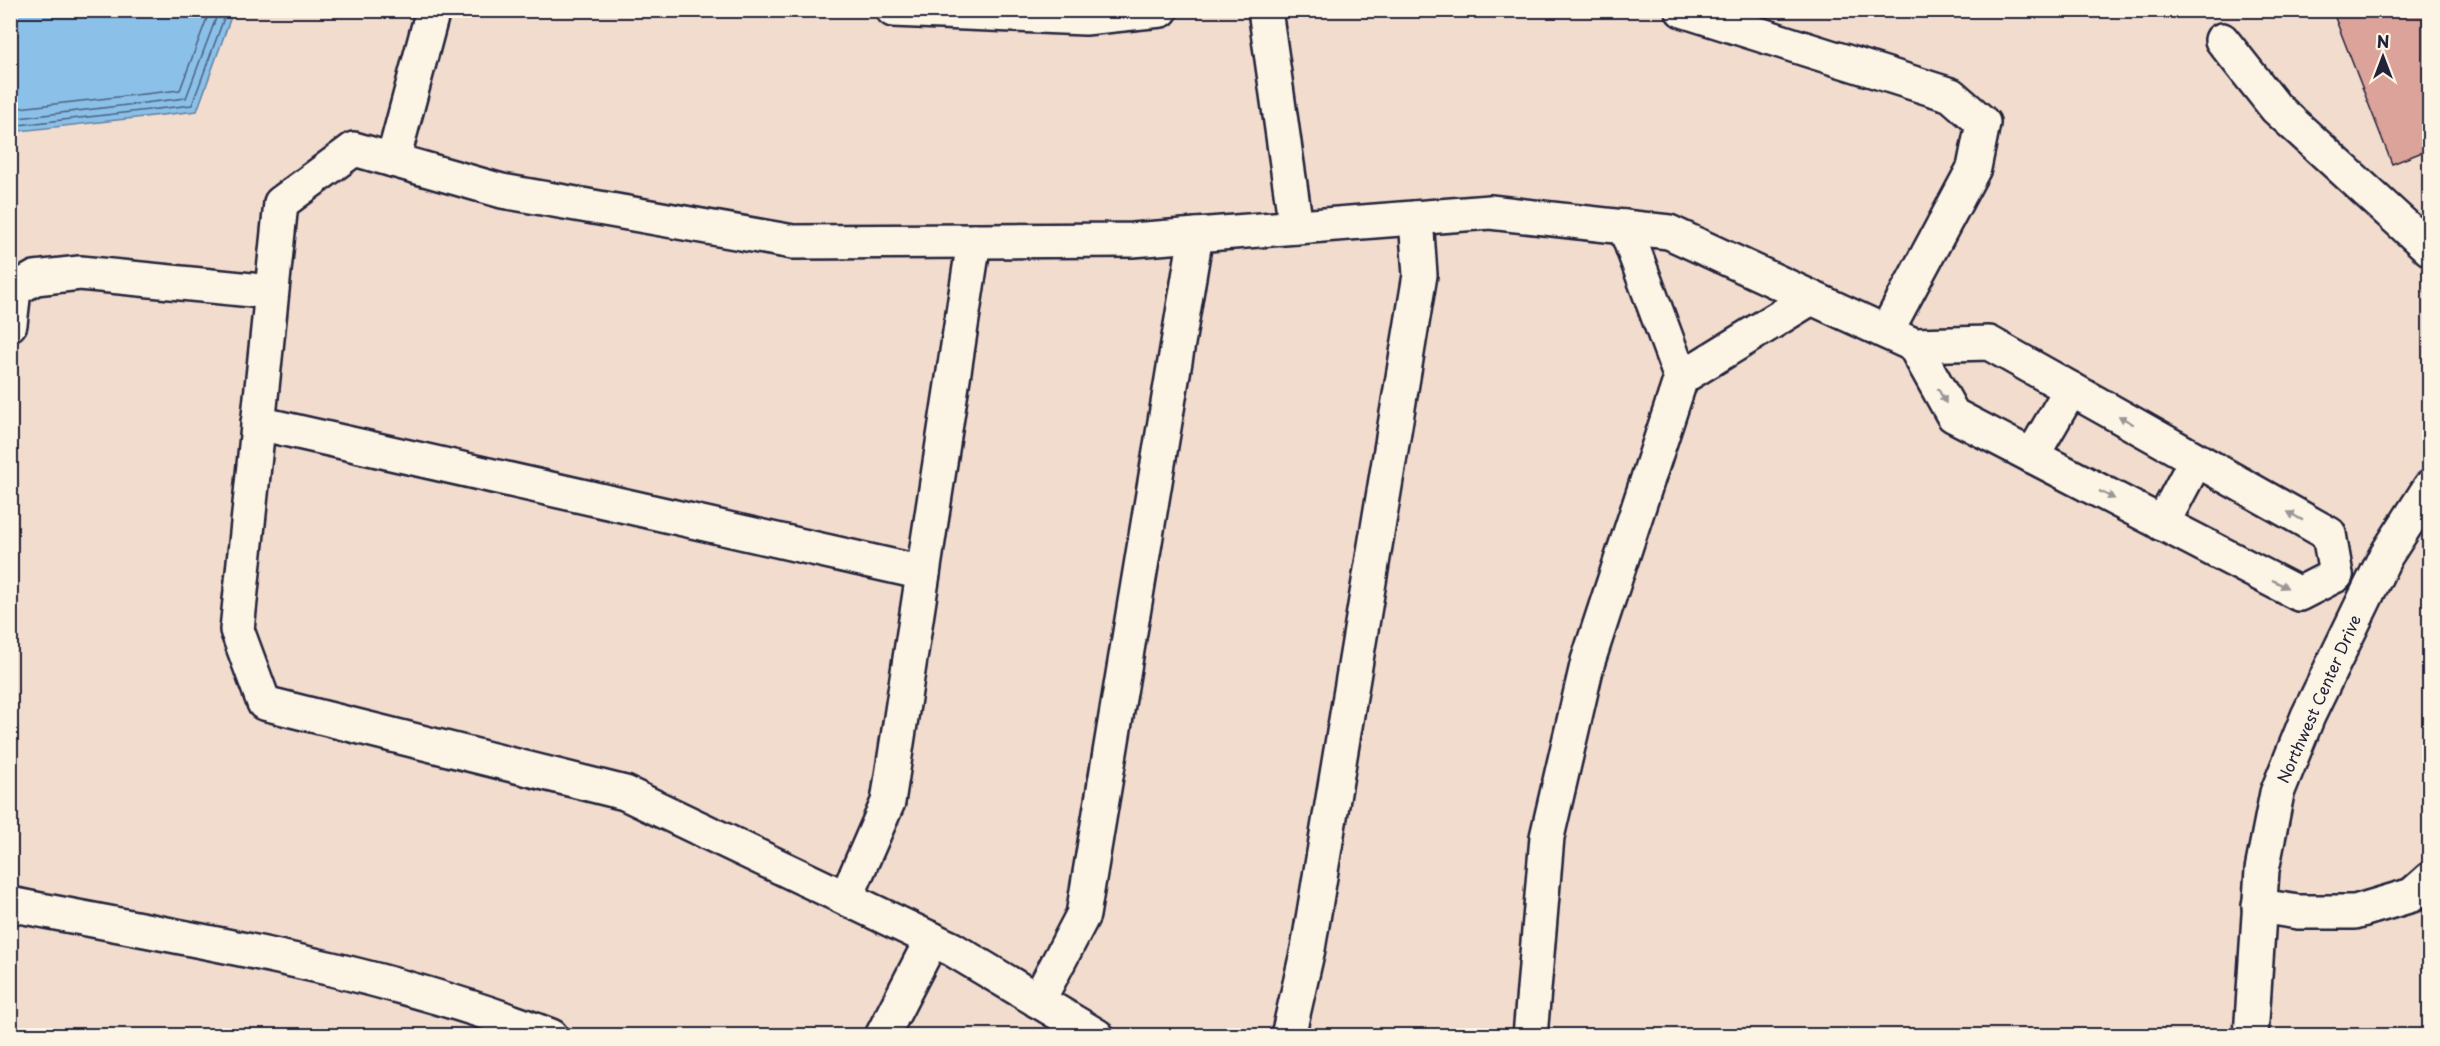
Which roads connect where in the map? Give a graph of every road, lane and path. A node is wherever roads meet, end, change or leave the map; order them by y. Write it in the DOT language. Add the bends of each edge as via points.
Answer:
graph roads {
  1 [pos="433,10"];
  2 [pos="893,10"];
  3 [pos="1161,10"];
  4 [pos="1265,10"];
  5 [pos="1682,10"];
  6 [pos="2222,40"];
  7 [pos="393,160"];
  8 [pos="1416,218"];
  9 [pos="1296,227"];
  10 [pos="1625,227"];
  11 [pos="2424,234"];
  12 [pos="1197,235"];
  13 [pos="974,241"];
  14 [pos="272,292"];
  15 [pos="1811,298"];
  16 [pos="10,324"];
  17 [pos="1900,338"];
  18 [pos="1681,378"];
  19 [pos="2071,389"];
  20 [pos="258,423"];
  21 [pos="2032,456"];
  22 [pos="2196,460"];
  23 [pos="2430,487"];
  24 [pos="2162,524"];
  25 [pos="923,573"];
  26 [pos="2336,575"];
  27 [pos="2369,590"];
  28 [pos="2430,879"];
  29 [pos="846,898"];
  30 [pos="10,904"];
  31 [pos="2259,906"];
  32 [pos="932,939"];
  33 [pos="1038,1001"];
  34 [pos="551,1035"];
  35 [pos="882,1035"];
  36 [pos="1097,1035"];
  37 [pos="1288,1035"];
  38 [pos="1530,1035"];
  39 [pos="2251,1035"];
  1 -- 7 [label="street"];
  2 -- 3 [label="street" via="1085,18"];
  4 -- 9 [label="street"];
  5 -- 17 [label="street" via="1951,94 1983,123 1974,168"];
  6 -- 11 [label="street" via="2276,108"];
  7 -- 13 [label="street" via="502,191 793,242"];
  7 -- 14 [label="street" via="354,149 281,203"];
  8 -- 9 [label="street"];
  8 -- 10 [label="street" via="1490,212"];
  8 -- 37 [label="street" via="1420,275 1308,949"];
  9 -- 12 [label="street"];
  10 -- 15 [label="street" via="1669,232"];
  10 -- 18 [label="street"];
  12 -- 13 [label="street" via="1132,240"];
  12 -- 33 [label="street" via="1083,915"];
  13 -- 25 [label="street"];
  14 -- 16 [label="street" via="80,273 34,278 14,290"];
  14 -- 20 [label="street"];
  15 -- 17 [label="street"];
  15 -- 18 [label="street"];
  17 -- 19 [label="street" via="1989,343"];
  17 -- 21 [label="street, one-way" via="1953,415"];
  18 -- 38 [label="street" via="1588,661 1547,837"];
  19 -- 21 [label="street"];
  22 -- 19 [label="street, one-way"];
  20 -- 25 [label="street"];
  20 -- 29 [label="street" via="237,630 264,703 625,793"];
  21 -- 24 [label="street, one-way"];
  22 -- 24 [label="street"];
  26 -- 22 [label="street, one-way" via="2328,534"];
  23 -- 27 [label="street, Northwest Center Drive" via="2385,557"];
  24 -- 26 [label="street, one-way" via="2299,594"];
  25 -- 29 [label="street" via="888,802"];
  26 -- 27 [label="street"];
  27 -- 31 [label="street, Northwest Center Drive" via="2308,716 2277,793"];
  28 -- 31 [label="street" via="2412,896 2355,912 2298,912"];
  29 -- 32 [label="street"];
  30 -- 34 [label="street" via="310,963 491,1012"];
  31 -- 39 [label="street, Northwest Center Drive"];
  32 -- 33 [label="street"];
  32 -- 35 [label="street"];
  33 -- 36 [label="street"];
}
